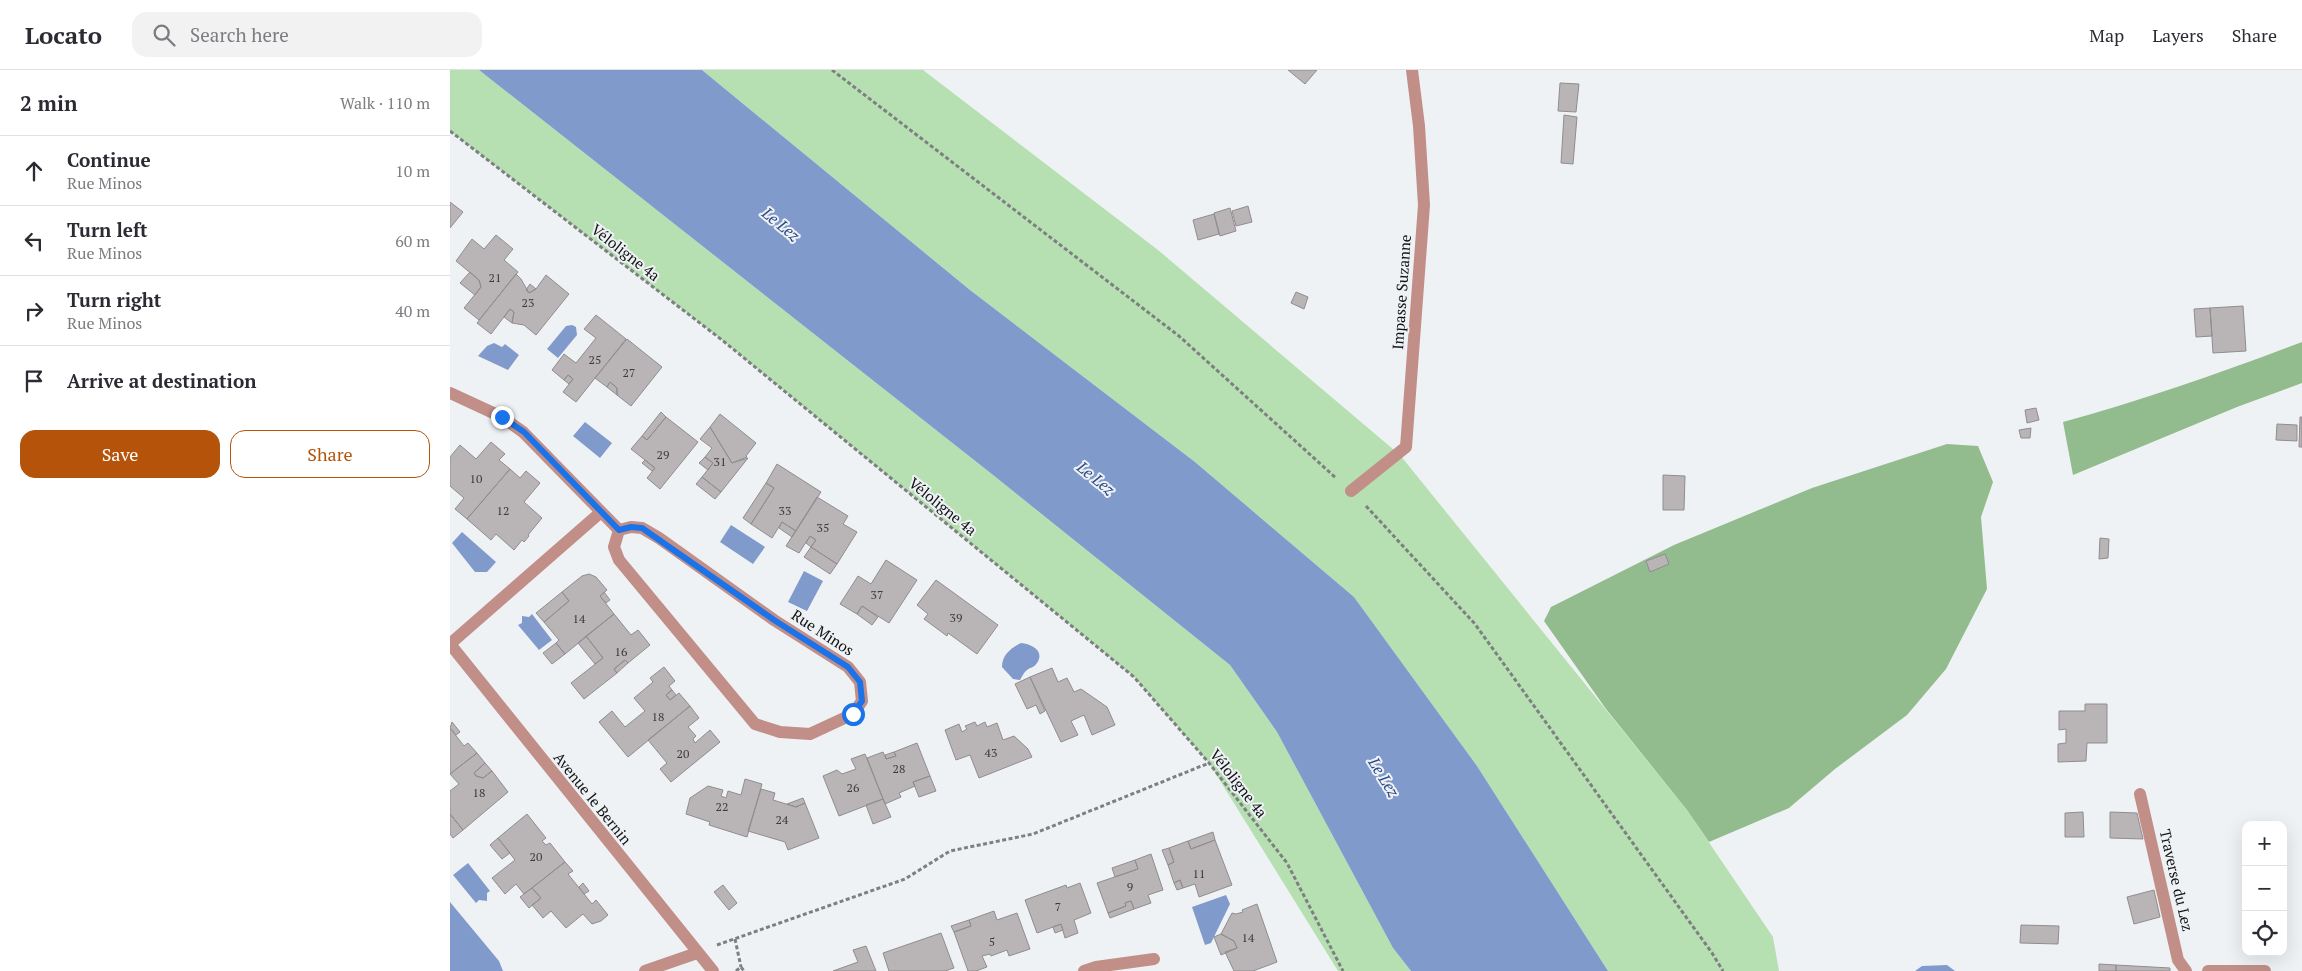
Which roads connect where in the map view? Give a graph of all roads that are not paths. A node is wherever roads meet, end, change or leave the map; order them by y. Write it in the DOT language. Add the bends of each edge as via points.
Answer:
graph roads {
  1 [pos="1412,70"];
  2 [pos="450,393"];
  3 [pos="1351,491"];
  4 [pos="600,512"];
  5 [pos="619,530"];
  6 [pos="450,644"];
  7 [pos="2140,794"];
  8 [pos="697,952"];
  9 [pos="1154,959"];
  10 [pos="645,971"];
  11 [pos="713,971"];
  12 [pos="1084,971"];
  13 [pos="2186,971"];
  14 [pos="2208,971"];
  15 [pos="2266,971"];
  1 -- 3 [label="street, Impasse Suzanne" via="1424,205 1406,447"];
  2 -- 4 [label="street" via="502,417 524,432"];
  4 -- 5 [label="street"];
  4 -- 6 [label="street"];
  5 -- 5 [label="street, Rue Minos" via="614,548 619,560 755,724 780,732 810,734 853,714 862,701 860,682 848,667 642,528"];
  6 -- 8 [label="street, Avenue le Bernin"];
  7 -- 13 [label="street, Traverse du Lez" via="2178,960"];
  8 -- 10 [label="street"];
  8 -- 11 [label="street, Avenue le Bernin"];
  9 -- 12 [label="street"];
  14 -- 15 [label="street"];
}
